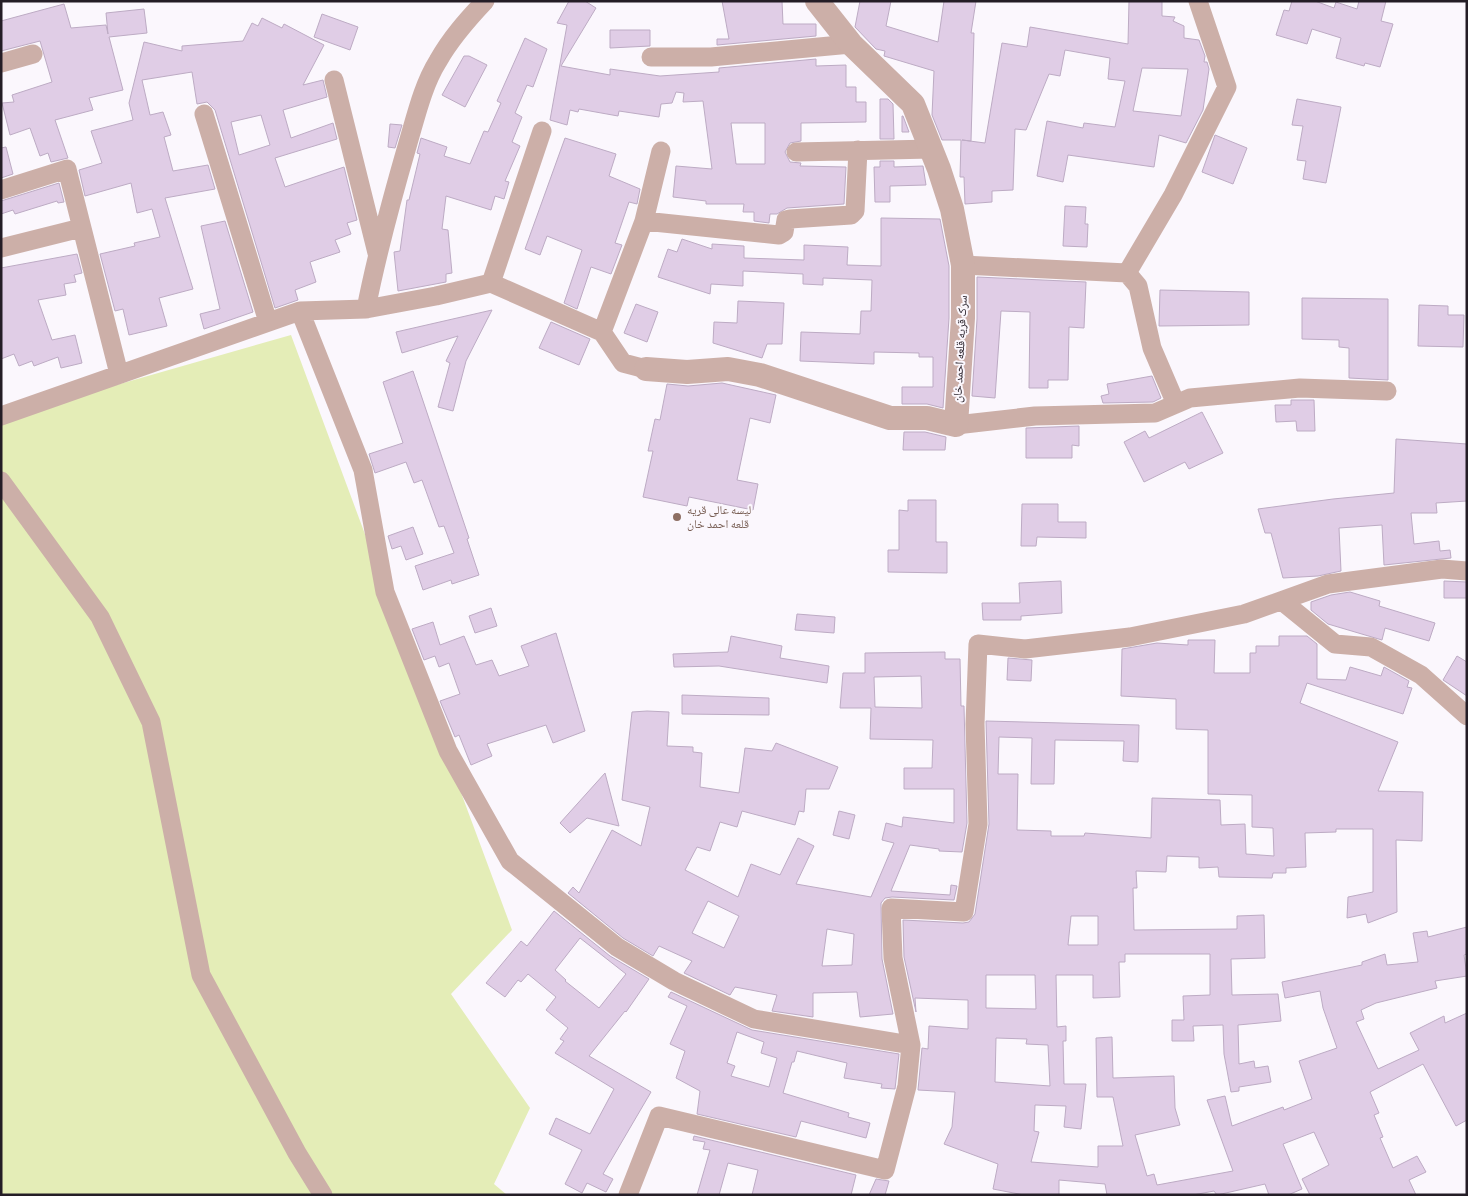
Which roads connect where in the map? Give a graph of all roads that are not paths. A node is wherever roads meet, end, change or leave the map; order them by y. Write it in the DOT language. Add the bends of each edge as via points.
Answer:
graph roads {
  1 [pos="485,1"];
  2 [pos="817,1"];
  3 [pos="1198,1"];
  4 [pos="851,44"];
  5 [pos="33,54"];
  6 [pos="651,58"];
  7 [pos="1,63"];
  8 [pos="334,80"];
  9 [pos="204,114"];
  10 [pos="542,131"];
  11 [pos="932,149"];
  12 [pos="858,150"];
  13 [pos="661,151"];
  14 [pos="796,152"];
  15 [pos="1,190"];
  16 [pos="644,221"];
  17 [pos="81,228"];
  18 [pos="1,248"];
  19 [pos="377,254"];
  20 [pos="963,265"];
  21 [pos="1127,273"];
  22 [pos="492,283"];
  23 [pos="366,309"];
  24 [pos="300,311"];
  25 [pos="268,322"];
  26 [pos="602,332"];
  27 [pos="646,369"];
  28 [pos="119,374"];
  29 [pos="1387,391"];
  30 [pos="1176,404"];
  31 [pos="1,416"];
  32 [pos="956,425"];
  33 [pos="1,481"];
  34 [pos="1467,571"];
  35 [pos="1282,601"];
  36 [pos="1467,716"];
  37 [pos="911,1045"];
  38 [pos="323,1195"];
  39 [pos="628,1195"];
  1 -- 19 [label="street" via="460,28 437,62 418,112"];
  2 -- 4 [label="street, سرک قریه قلعه احمد خان"];
  3 -- 21 [label="street" via="1227,87 1173,195"];
  4 -- 6 [label="street" via="712,57"];
  4 -- 11 [label="street, سرک قریه قلعه احمد خان" via="913,104"];
  5 -- 7 [label="street"];
  8 -- 19 [label="street"];
  9 -- 25 [label="street"];
  10 -- 22 [label="street"];
  11 -- 12 [label="street"];
  11 -- 20 [label="street, سرک قریه قلعه احمد خان" via="952,209"];
  12 -- 14 [label="street"];
  12 -- 16 [label="street" via="855,211 851,215 786,220 784,232 779,235"];
  13 -- 16 [label="street"];
  15 -- 17 [label="street" via="67,169"];
  16 -- 26 [label="street"];
  17 -- 18 [label="street"];
  17 -- 28 [label="street"];
  19 -- 23 [label="street"];
  20 -- 21 [label="street"];
  20 -- 32 [label="street, سرک قریه قلعه احمد خان"];
  21 -- 30 [label="street" via="1138,286 1152,348"];
  22 -- 23 [label="street"];
  22 -- 26 [label="street"];
  23 -- 24 [label="street"];
  24 -- 25 [label="street"];
  24 -- 37 [label="street" via="363,470 385,592 448,751 510,861 617,947 674,981 754,1019"];
  25 -- 28 [label="street"];
  26 -- 27 [label="street" via="623,363"];
  27 -- 32 [label="street" via="687,372 728,369 760,375 890,418 927,418"];
  28 -- 31 [label="street"];
  29 -- 30 [label="street" via="1300,388 1190,398"];
  30 -- 32 [label="street" via="1155,413 1035,416"];
  33 -- 38 [label="street" via="100,617 151,722 201,975"];
  34 -- 35 [label="street" via="1442,569 1328,584"];
  35 -- 36 [label="street" via="1335,644 1371,647 1420,675"];
  35 -- 37 [label="street" via="1244,614 1130,636 1025,649 978,644 975,724 978,824 964,912 891,908 893,958"];
  37 -- 39 [label="street" via="907,1086 885,1170 660,1116"];
}
